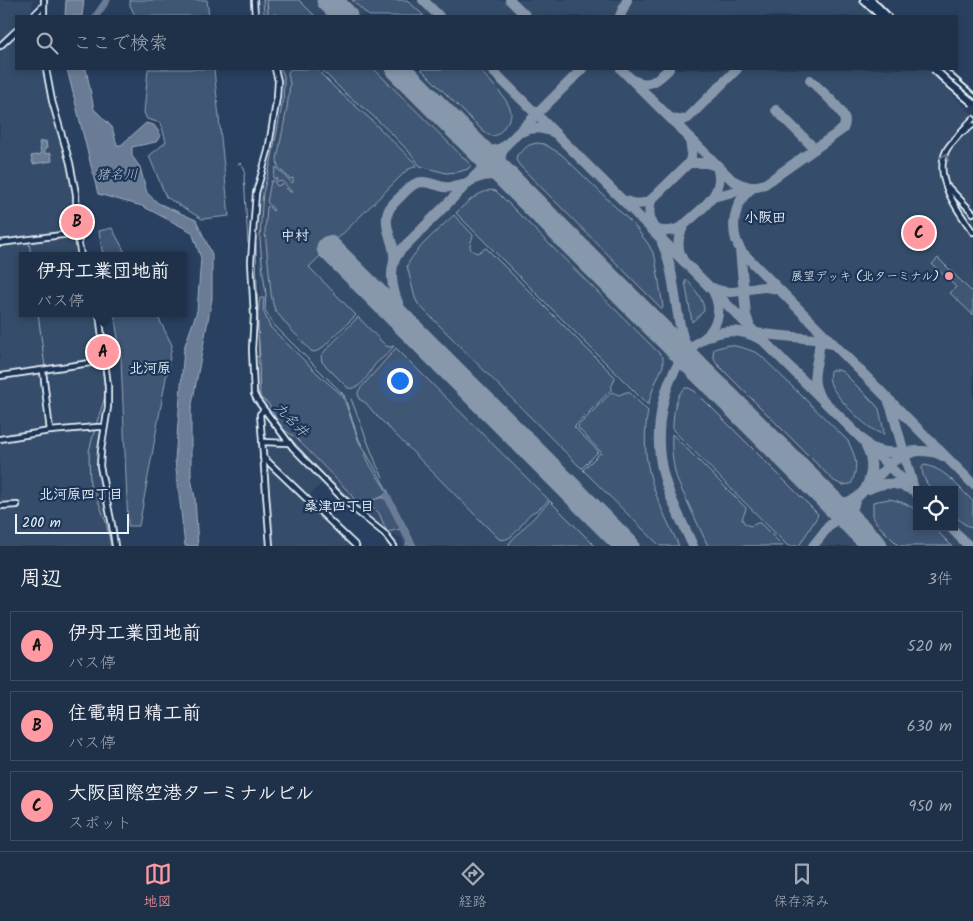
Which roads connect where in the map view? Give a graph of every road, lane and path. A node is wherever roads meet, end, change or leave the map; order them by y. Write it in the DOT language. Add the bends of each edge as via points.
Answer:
graph roads {
  1 [pos="254,0"];
  2 [pos="864,0"];
  3 [pos="870,0"];
  4 [pos="44,3"];
  5 [pos="37,15"];
  6 [pos="255,15"];
  7 [pos="880,15"];
  8 [pos="885,15"];
  9 [pos="15,31"];
  10 [pos="0,46"];
  11 [pos="46,70"];
  12 [pos="276,70"];
  13 [pos="939,70"];
  14 [pos="972,100"];
  15 [pos="973,107"];
  16 [pos="973,119"];
  17 [pos="973,125"];
  18 [pos="960,134"];
  19 [pos="945,183"];
  20 [pos="973,213"];
  21 [pos="973,232"];
  22 [pos="77,233"];
  23 [pos="0,243"];
  24 [pos="80,252"];
  25 [pos="99,317"];
  26 [pos="104,361"];
  27 [pos="43,371"];
  28 [pos="0,376"];
  29 [pos="264,410"];
  30 [pos="104,428"];
  31 [pos="50,431"];
  32 [pos="0,439"];
  33 [pos="262,442"];
  34 [pos="289,443"];
  35 [pos="263,457"];
  36 [pos="17,505"];
  37 [pos="0,506"];
  38 [pos="115,546"];
  39 [pos="270,546"];
  40 [pos="356,546"];
  41 [pos="394,546"];
  1 -- 6 [label="street"];
  2 -- 7 [label="highway"];
  3 -- 8 [label="highway"];
  4 -- 5 [label="street"];
  9 -- 10 [label="street"];
  11 -- 22 [label="street" via="76,194"];
  12 -- 29 [label="street" via="279,86 268,151 256,193 251,262 254,394"];
  13 -- 14 [label="highway, bridge" via="949,83"];
  14 -- 15 [label="street"];
  16 -- 18 [label="street"];
  17 -- 18 [label="street"];
  19 -- 18 [label="street, one-way" via="944,157"];
  19 -- 20 [label="street"];
  19 -- 21 [label="street"];
  22 -- 23 [label="street"];
  22 -- 24 [label="street"];
  25 -- 26 [label="street"];
  26 -- 27 [label="street"];
  26 -- 30 [label="street" via="108,407"];
  27 -- 28 [label="street"];
  27 -- 31 [label="street"];
  29 -- 33 [label="street" via="260,414"];
  29 -- 34 [label="street"];
  30 -- 31 [label="street"];
  30 -- 38 [label="street" via="100,466"];
  31 -- 32 [label="street"];
  33 -- 34 [label="street"];
  33 -- 35 [label="street"];
  34 -- 41 [label="street" via="340,496 384,532"];
  35 -- 39 [label="street"];
  35 -- 40 [label="street"];
  36 -- 37 [label="street"];
}
